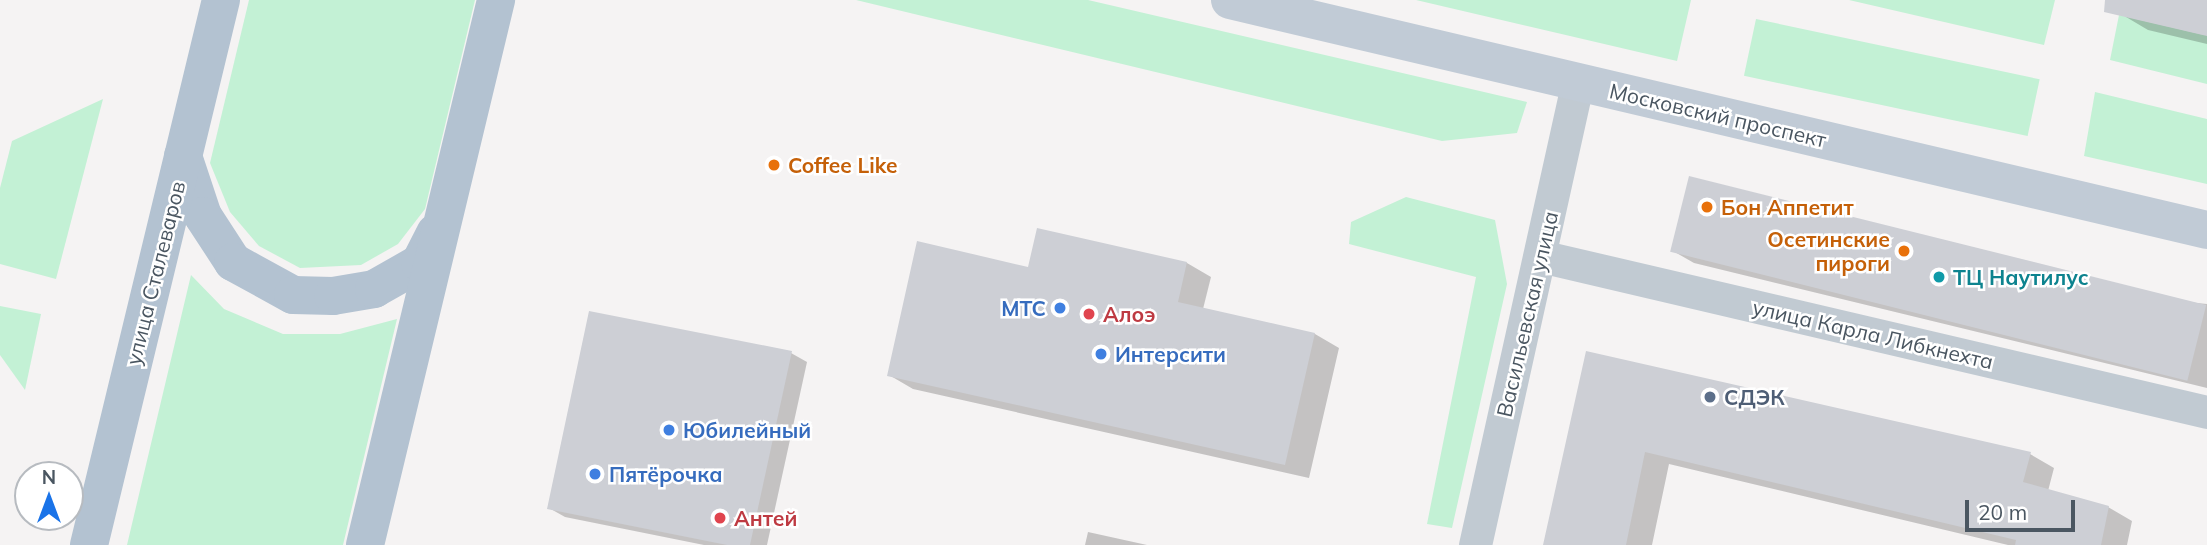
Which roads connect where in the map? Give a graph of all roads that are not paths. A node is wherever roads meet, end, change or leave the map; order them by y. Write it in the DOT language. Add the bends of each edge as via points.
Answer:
graph roads {
  1 [pos="221,0"];
  2 [pos="496,0"];
  3 [pos="1230,0"];
  4 [pos="1578,82"];
  5 [pos="183,156"];
  6 [pos="445,215"];
  7 [pos="2207,230"];
  8 [pos="1540,256"];
  9 [pos="2207,412"];
  10 [pos="89,545"];
  11 [pos="365,545"];
  12 [pos="1475,545"];
  1 -- 5 [label="main road, улица Сталеваров"];
  2 -- 6 [label="main road"];
  3 -- 4 [label="street, Московский проспект"];
  4 -- 7 [label="street, Московский проспект"];
  4 -- 8 [label="street, Васильевская улица"];
  5 -- 6 [label="main road" via="203,216 233,262 293,295 333,296 374,289 420,263"];
  5 -- 10 [label="main road, улица Сталеваров"];
  6 -- 11 [label="main road"];
  8 -- 9 [label="street, улица Карла Либкнехта"];
  8 -- 12 [label="street, Васильевская улица"];
}
